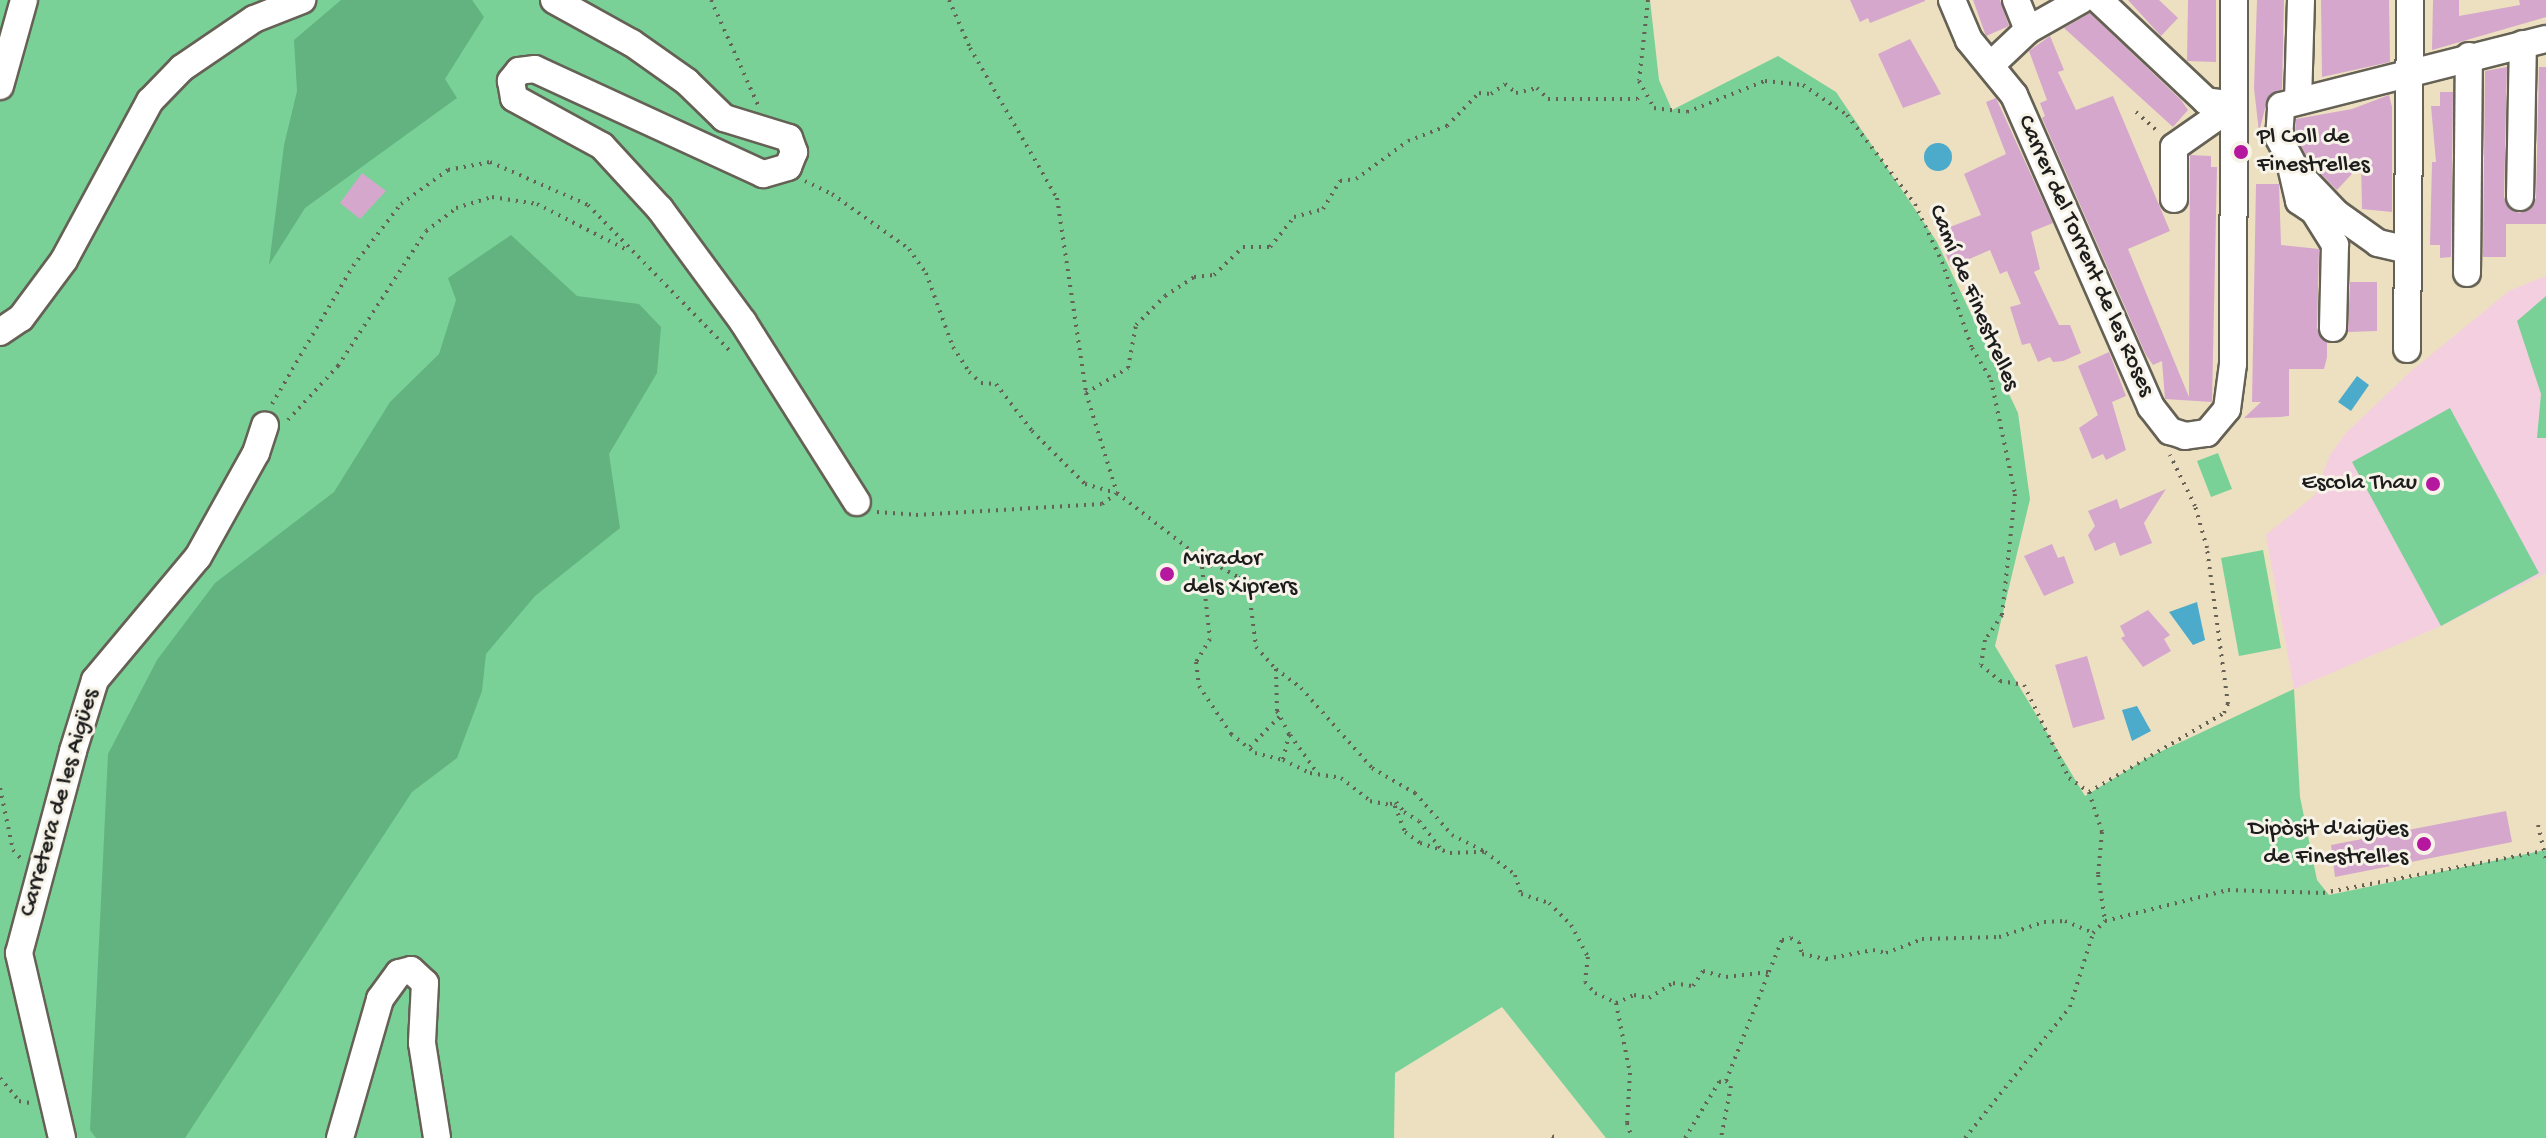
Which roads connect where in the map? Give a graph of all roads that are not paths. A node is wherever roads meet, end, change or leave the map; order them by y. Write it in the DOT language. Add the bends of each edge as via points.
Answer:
graph roads {
  1 [pos="24,0"];
  2 [pos="302,0"];
  3 [pos="554,0"];
  4 [pos="1952,0"];
  5 [pos="2016,0"];
  6 [pos="2081,0"];
  7 [pos="2099,0"];
  8 [pos="2234,0"];
  9 [pos="2301,0"];
  10 [pos="2410,0"];
  11 [pos="2028,30"];
  12 [pos="2534,41"];
  13 [pos="2469,56"];
  14 [pos="1993,63"];
  15 [pos="2410,70"];
  16 [pos="0,86"];
  17 [pos="2290,103"];
  18 [pos="2234,105"];
  19 [pos="2290,158"];
  20 [pos="2520,197"];
  21 [pos="2174,199"];
  22 [pos="2408,250"];
  23 [pos="2467,273"];
  24 [pos="2333,328"];
  25 [pos="0,332"];
  26 [pos="2407,349"];
  27 [pos="275,424"];
  28 [pos="857,502"];
  29 [pos="62,1138"];
  30 [pos="340,1138"];
  31 [pos="437,1138"];
  1 -- 16 [label="street"];
  2 -- 25 [label="street" via="254,19 182,68 150,101 64,260 21,318"];
  3 -- 28 [label="street" via="632,43 687,82 724,118 789,138 794,152 788,167 763,174 535,69 519,71 511,81 514,98 602,146 660,209 743,322"];
  4 -- 14 [label="street, Carrer del Torrent de les Roses" via="1969,40"];
  5 -- 11 [label="street"];
  6 -- 11 [label="street"];
  7 -- 18 [label="street" via="2206,101"];
  8 -- 18 [label="street"];
  9 -- 17 [label="street"];
  10 -- 15 [label="street"];
  11 -- 14 [label="street"];
  12 -- 13 [label="street"];
  12 -- 20 [label="street"];
  13 -- 15 [label="street"];
  13 -- 23 [label="street"];
  14 -- 18 [label="street, Carrer del Torrent de les Roses" via="2048,166 2151,407 2170,431 2185,436 2207,433 2227,409 2233,364"];
  15 -- 17 [label="street"];
  15 -- 22 [label="street"];
  17 -- 19 [label="street" via="2279,138"];
  18 -- 21 [label="street" via="2174,147"];
  19 -- 22 [label="street" via="2336,213 2378,243"];
  19 -- 24 [label="street" via="2299,201 2314,211 2335,245"];
  22 -- 26 [label="street"];
  27 -- 29 [label="street, Carretera de les Aigües" via="198,557 95,680 19,953"];
  30 -- 31 [label="street" via="380,999 399,973 411,970 425,983 422,1043"];
}
